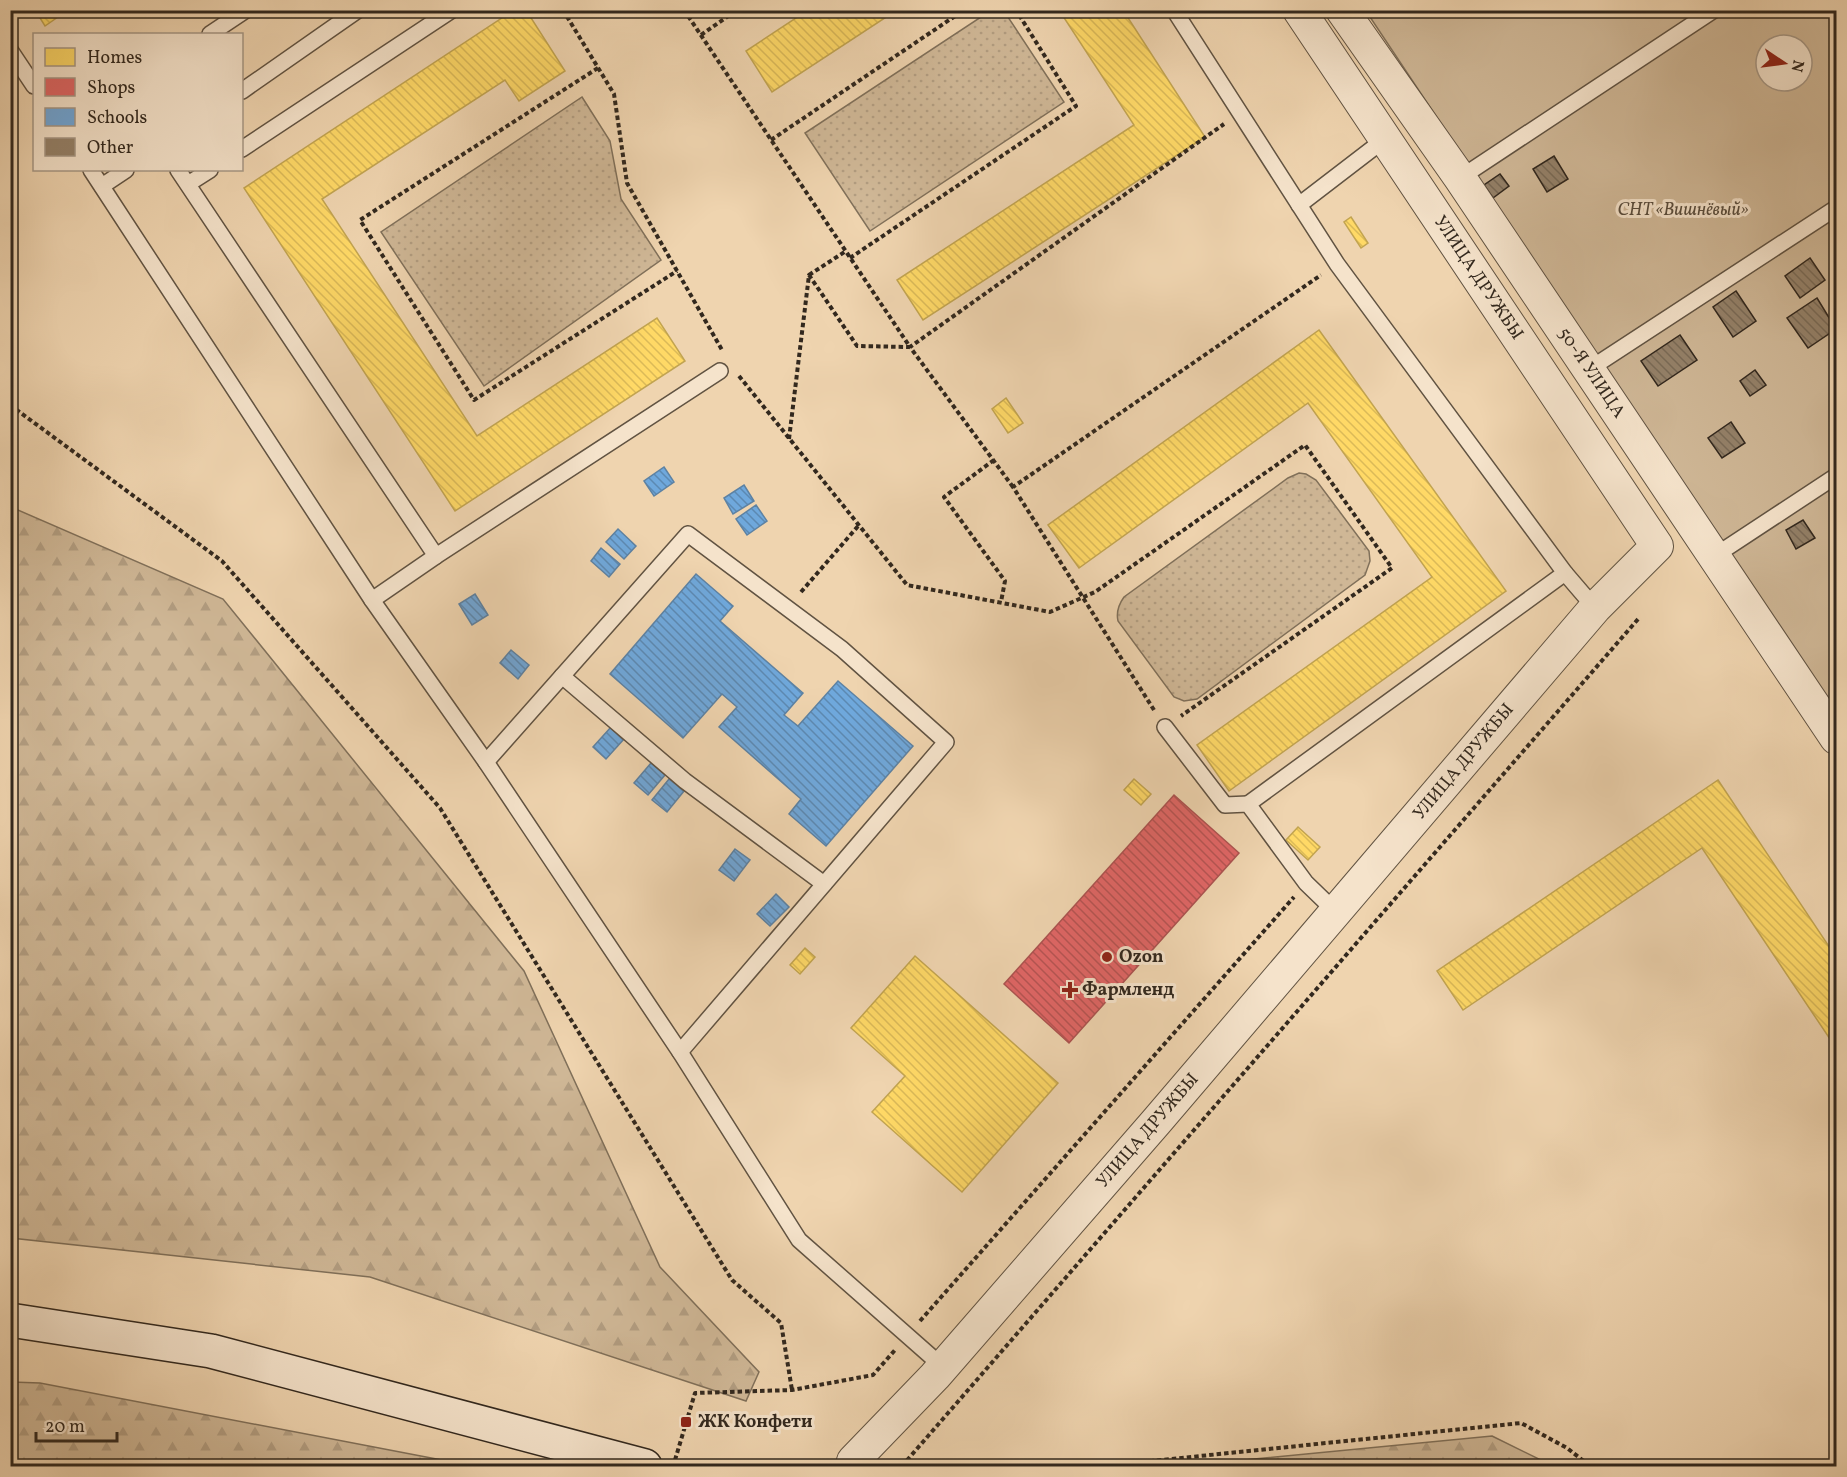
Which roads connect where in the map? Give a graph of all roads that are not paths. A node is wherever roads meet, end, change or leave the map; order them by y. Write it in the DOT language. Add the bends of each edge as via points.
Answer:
graph roads {
  1 [pos="246,10"];
  2 [pos="358,10"];
  3 [pos="1174,10"];
  4 [pos="1299,10"];
  5 [pos="1342,10"];
  6 [pos="1714,10"];
  7 [pos="441,13"];
  8 [pos="212,33"];
  9 [pos="10,50"];
  10 [pos="33,84"];
  11 [pos="243,90"];
  12 [pos="1385,139"];
  13 [pos="243,148"];
  14 [pos="92,171"];
  15 [pos="124,171"];
  16 [pos="179,171"];
  17 [pos="208,171"];
  18 [pos="1460,178"];
  19 [pos="188,184"];
  20 [pos="102,186"];
  21 [pos="1299,205"];
  22 [pos="1836,208"];
  23 [pos="1588,370"];
  24 [pos="720,371"];
  25 [pos="1836,476"];
  26 [pos="436,556"];
  27 [pos="1713,557"];
  28 [pos="1565,573"];
  29 [pos="372,600"];
  30 [pos="1594,608"];
  31 [pos="562,676"];
  32 [pos="1165,727"];
  33 [pos="1836,738"];
  34 [pos="486,762"];
  35 [pos="1248,804"];
  36 [pos="824,884"];
  37 [pos="1336,912"];
  38 [pos="680,1052"];
  39 [pos="10,1320"];
  40 [pos="943,1367"];
  41 [pos="645,1467"];
  42 [pos="852,1467"];
  1 -- 8 [label="lane"];
  2 -- 11 [label="lane"];
  3 -- 21 [label="lane"];
  4 -- 12 [label="street, УЛИЦА ДРУЖБЫ"];
  5 -- 18 [label="street, 50-Я УЛИЦА"];
  6 -- 18 [label="lane"];
  7 -- 13 [label="lane"];
  9 -- 10 [label="lane"];
  12 -- 21 [label="lane"];
  12 -- 30 [label="street, УЛИЦА ДРУЖБЫ" via="1657,546"];
  14 -- 20 [label="lane"];
  15 -- 20 [label="lane"];
  16 -- 19 [label="lane"];
  17 -- 19 [label="lane"];
  18 -- 23 [label="street, 50-Я УЛИЦА"];
  19 -- 26 [label="lane"];
  20 -- 29 [label="lane"];
  21 -- 28 [label="lane" via="1337,264"];
  22 -- 23 [label="lane"];
  23 -- 27 [label="street, 50-Я УЛИЦА"];
  24 -- 26 [label="lane"];
  25 -- 27 [label="lane"];
  26 -- 29 [label="lane"];
  27 -- 33 [label="street, 50-Я УЛИЦА"];
  28 -- 30 [label="lane"];
  28 -- 35 [label="lane"];
  29 -- 34 [label="lane"];
  30 -- 37 [label="street, УЛИЦА ДРУЖБЫ"];
  31 -- 34 [label="lane"];
  31 -- 36 [label="lane" via="685,781"];
  31 -- 36 [label="lane" via="688,534 842,649 946,742"];
  32 -- 35 [label="lane" via="1225,805"];
  34 -- 38 [label="lane"];
  35 -- 37 [label="lane" via="1306,883"];
  36 -- 38 [label="lane"];
  37 -- 40 [label="street, УЛИЦА ДРУЖБЫ"];
  38 -- 40 [label="lane" via="799,1240"];
  39 -- 41 [label="street" via="211,1351"];
  40 -- 42 [label="street, УЛИЦА ДРУЖБЫ"];
}
